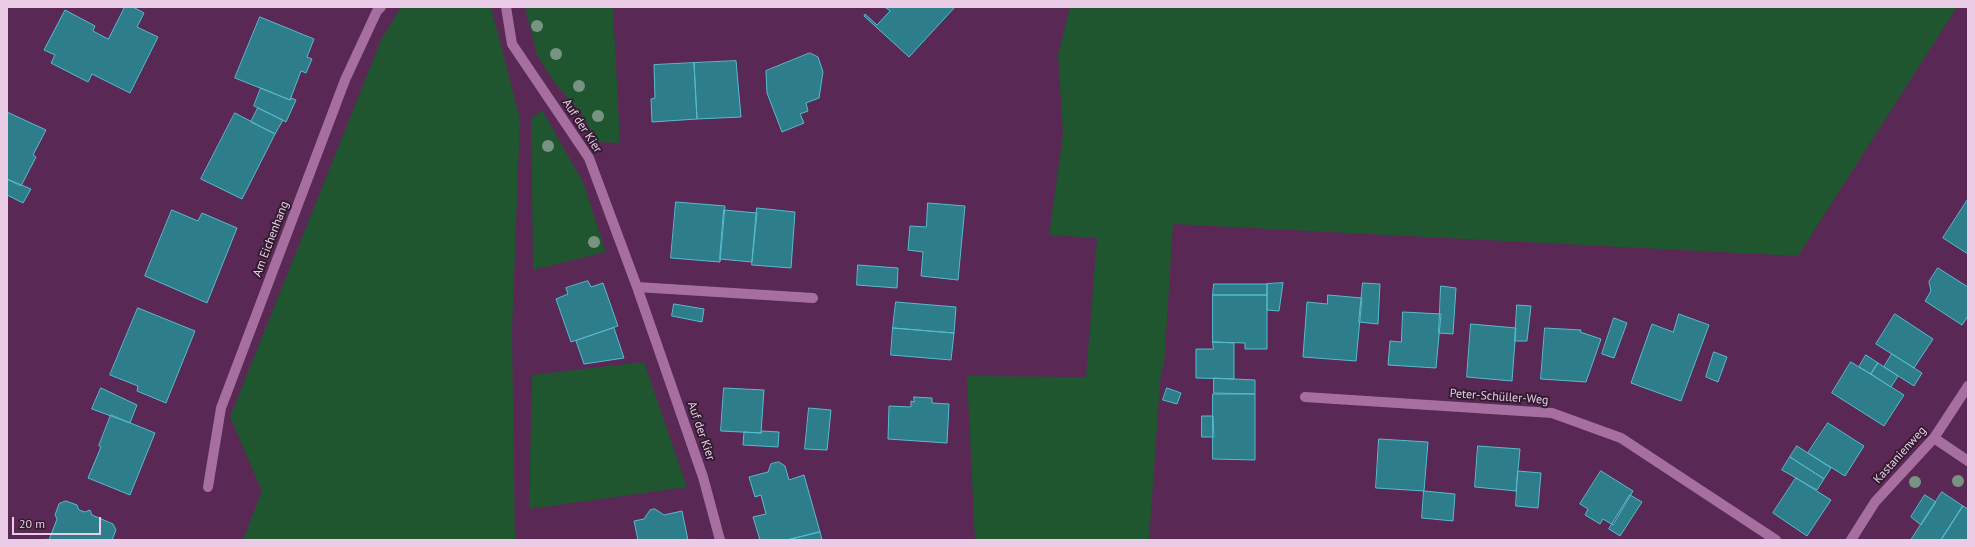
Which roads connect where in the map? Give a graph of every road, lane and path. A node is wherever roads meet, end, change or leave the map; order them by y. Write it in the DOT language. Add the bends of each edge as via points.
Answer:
graph roads {
  1 [pos="381,7"];
  2 [pos="506,7"];
  3 [pos="637,287"];
  4 [pos="813,298"];
  5 [pos="1968,386"];
  6 [pos="1305,397"];
  7 [pos="1934,438"];
  8 [pos="1968,461"];
  9 [pos="208,487"];
  10 [pos="720,540"];
  11 [pos="1776,540"];
  12 [pos="1850,540"];
  1 -- 9 [label="street, Am Eichenhang" via="345,80 220,408"];
  2 -- 3 [label="street, Auf der Kier" via="512,44 589,158"];
  3 -- 4 [label="street"];
  3 -- 10 [label="street, Auf der Kier" via="703,477"];
  5 -- 7 [label="street, Kastanienweg"];
  6 -- 11 [label="street, Peter-Schüller-Weg" via="1552,413 1621,438"];
  7 -- 8 [label="street"];
  7 -- 12 [label="street, Kastanienweg" via="1875,502"];
}
